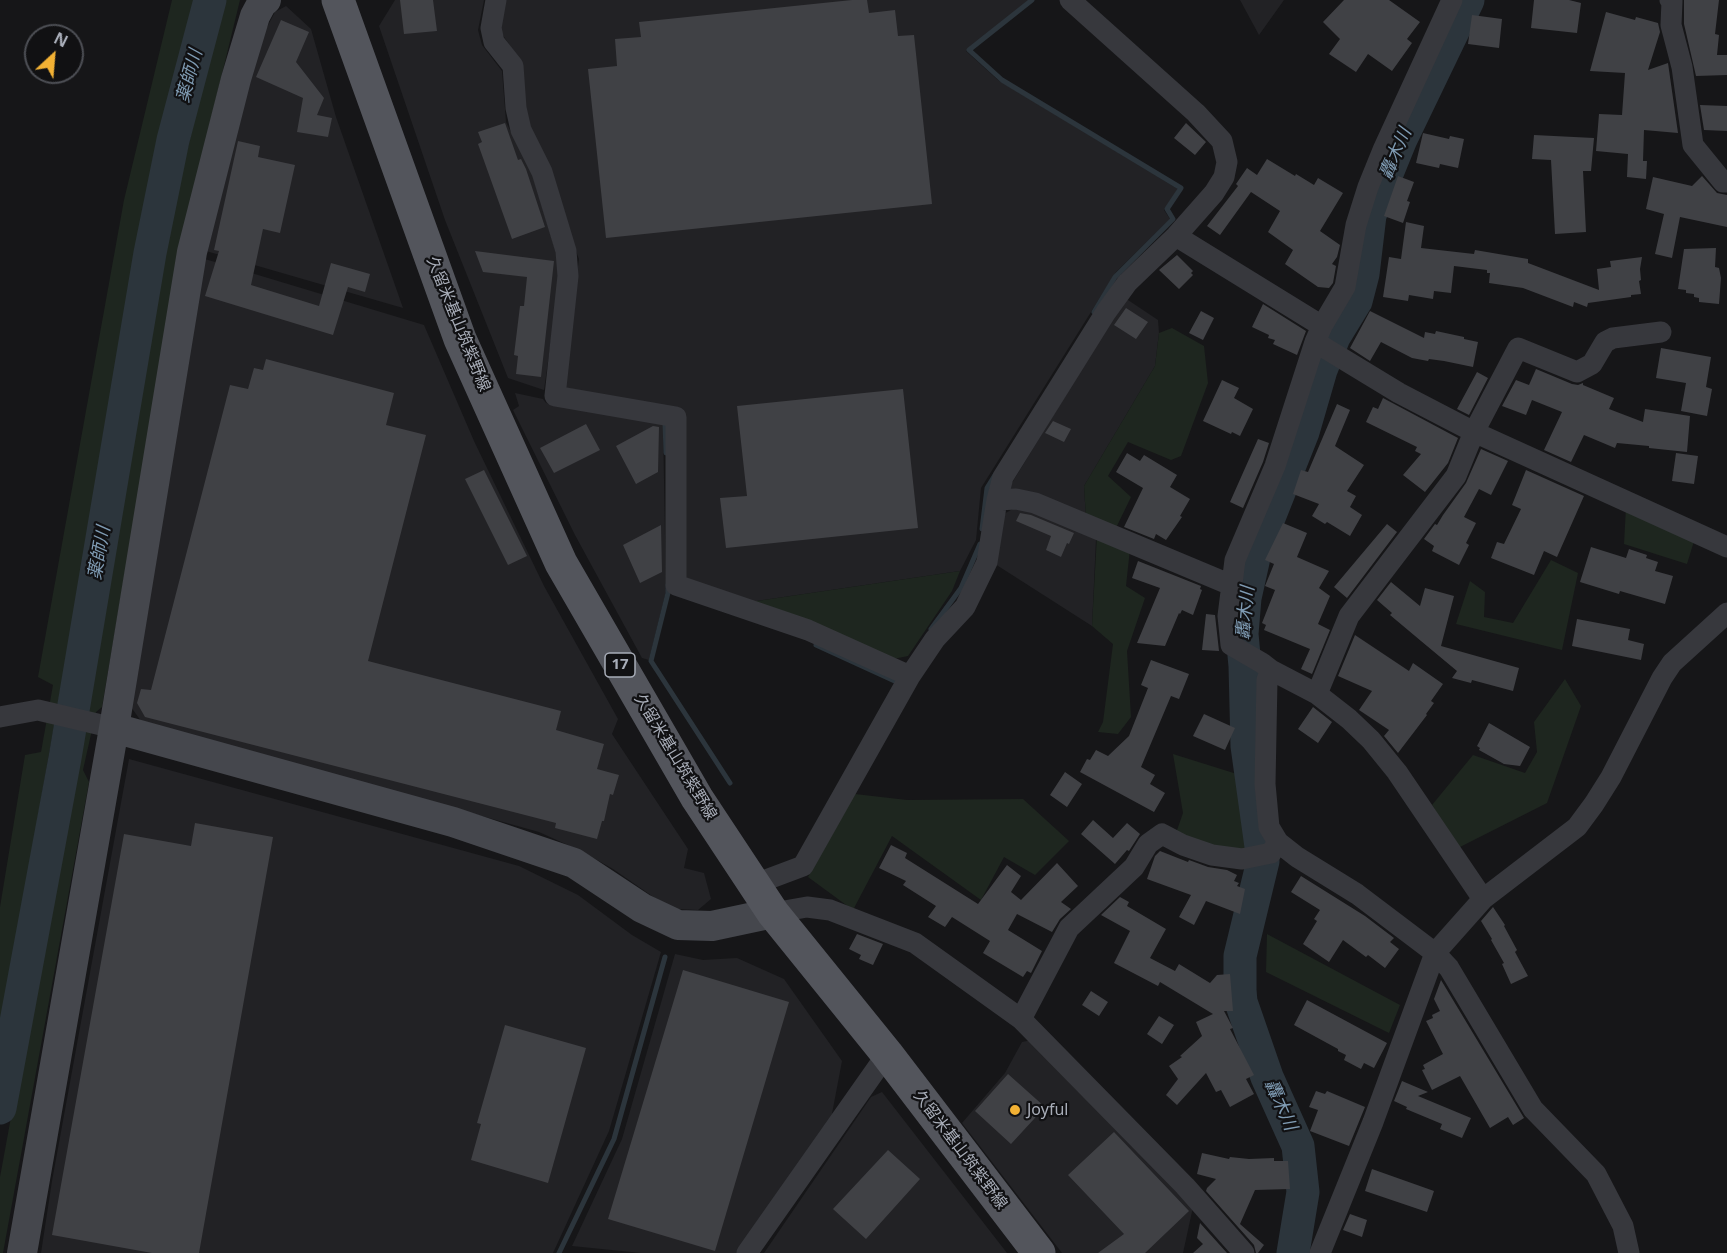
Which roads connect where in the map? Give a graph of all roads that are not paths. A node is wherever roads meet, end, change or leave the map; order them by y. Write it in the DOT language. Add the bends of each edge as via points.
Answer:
graph roads {
  1 [pos="266,0"];
  2 [pos="338,0"];
  3 [pos="496,0"];
  4 [pos="1070,0"];
  5 [pos="1452,0"];
  6 [pos="1670,0"];
  7 [pos="1727,182"];
  8 [pos="1176,236"];
  9 [pos="1661,332"];
  10 [pos="1318,334"];
  11 [pos="1474,432"];
  12 [pos="997,500"];
  13 [pos="1727,547"];
  14 [pos="1231,585"];
  15 [pos="1727,614"];
  16 [pos="1266,666"];
  17 [pos="910,676"];
  18 [pos="1317,694"];
  19 [pos="0,717"];
  20 [pos="114,728"];
  21 [pos="1275,848"];
  22 [pos="755,884"];
  23 [pos="1483,899"];
  24 [pos="773,913"];
  25 [pos="1435,953"];
  26 [pos="1021,1019"];
  27 [pos="887,1054"];
  28 [pos="22,1253"];
  29 [pos="747,1253"];
  30 [pos="1039,1253"];
  31 [pos="1244,1253"];
  32 [pos="1320,1253"];
  33 [pos="1629,1253"];
  1 -- 20 [label="street" via="255,16 236,79 192,252"];
  2 -- 22 [label="main road, 久留米基山筑紫野線 / 17" via="460,339 561,563 697,798"];
  3 -- 17 [label="street" via="491,28 494,42 513,66 521,130 542,172 566,251 568,276 555,396 676,417 676,585 808,630"];
  4 -- 8 [label="street" via="1222,141 1227,162 1224,177"];
  5 -- 10 [label="street" via="1368,187 1356,225 1346,287"];
  6 -- 7 [label="street" via="1693,145"];
  8 -- 10 [label="street"];
  8 -- 12 [label="street" via="1127,283 1107,312 1003,477"];
  9 -- 11 [label="street" via="1613,338 1605,342 1592,364 1577,372 1518,348"];
  10 -- 11 [label="street" via="1340,358"];
  10 -- 14 [label="street" via="1275,466 1235,560"];
  11 -- 13 [label="street"];
  11 -- 18 [label="street" via="1456,476 1349,616"];
  12 -- 14 [label="street" via="1035,503"];
  12 -- 17 [label="street" via="983,571 965,607 935,639"];
  14 -- 16 [label="street" via="1231,645"];
  15 -- 23 [label="street" via="1672,663 1611,777 1577,827"];
  16 -- 18 [label="street"];
  16 -- 21 [label="street" via="1265,784"];
  17 -- 22 [label="street" via="803,867"];
  18 -- 23 [label="street" via="1371,740 1397,772"];
  19 -- 20 [label="street" via="38,710"];
  20 -- 24 [label="street" via="453,822 574,863 642,908 678,925 712,926"];
  20 -- 28 [label="street"];
  21 -- 25 [label="street" via="1357,894"];
  21 -- 26 [label="street" via="1242,859 1212,855 1162,834 1148,844 1134,867 1070,928"];
  22 -- 24 [label="main road, 久留米基山筑紫野線 / 17"];
  23 -- 25 [label="street"];
  24 -- 26 [label="street" via="807,907 830,910 915,943"];
  24 -- 27 [label="main road, 久留米基山筑紫野線 / 17"];
  25 -- 32 [label="street"];
  25 -- 33 [label="street" via="1449,968 1533,1109 1596,1174 1623,1226"];
  26 -- 31 [label="street" via="1185,1186"];
  27 -- 29 [label="street"];
  27 -- 30 [label="main road, 久留米基山筑紫野線 / 17"];
}
